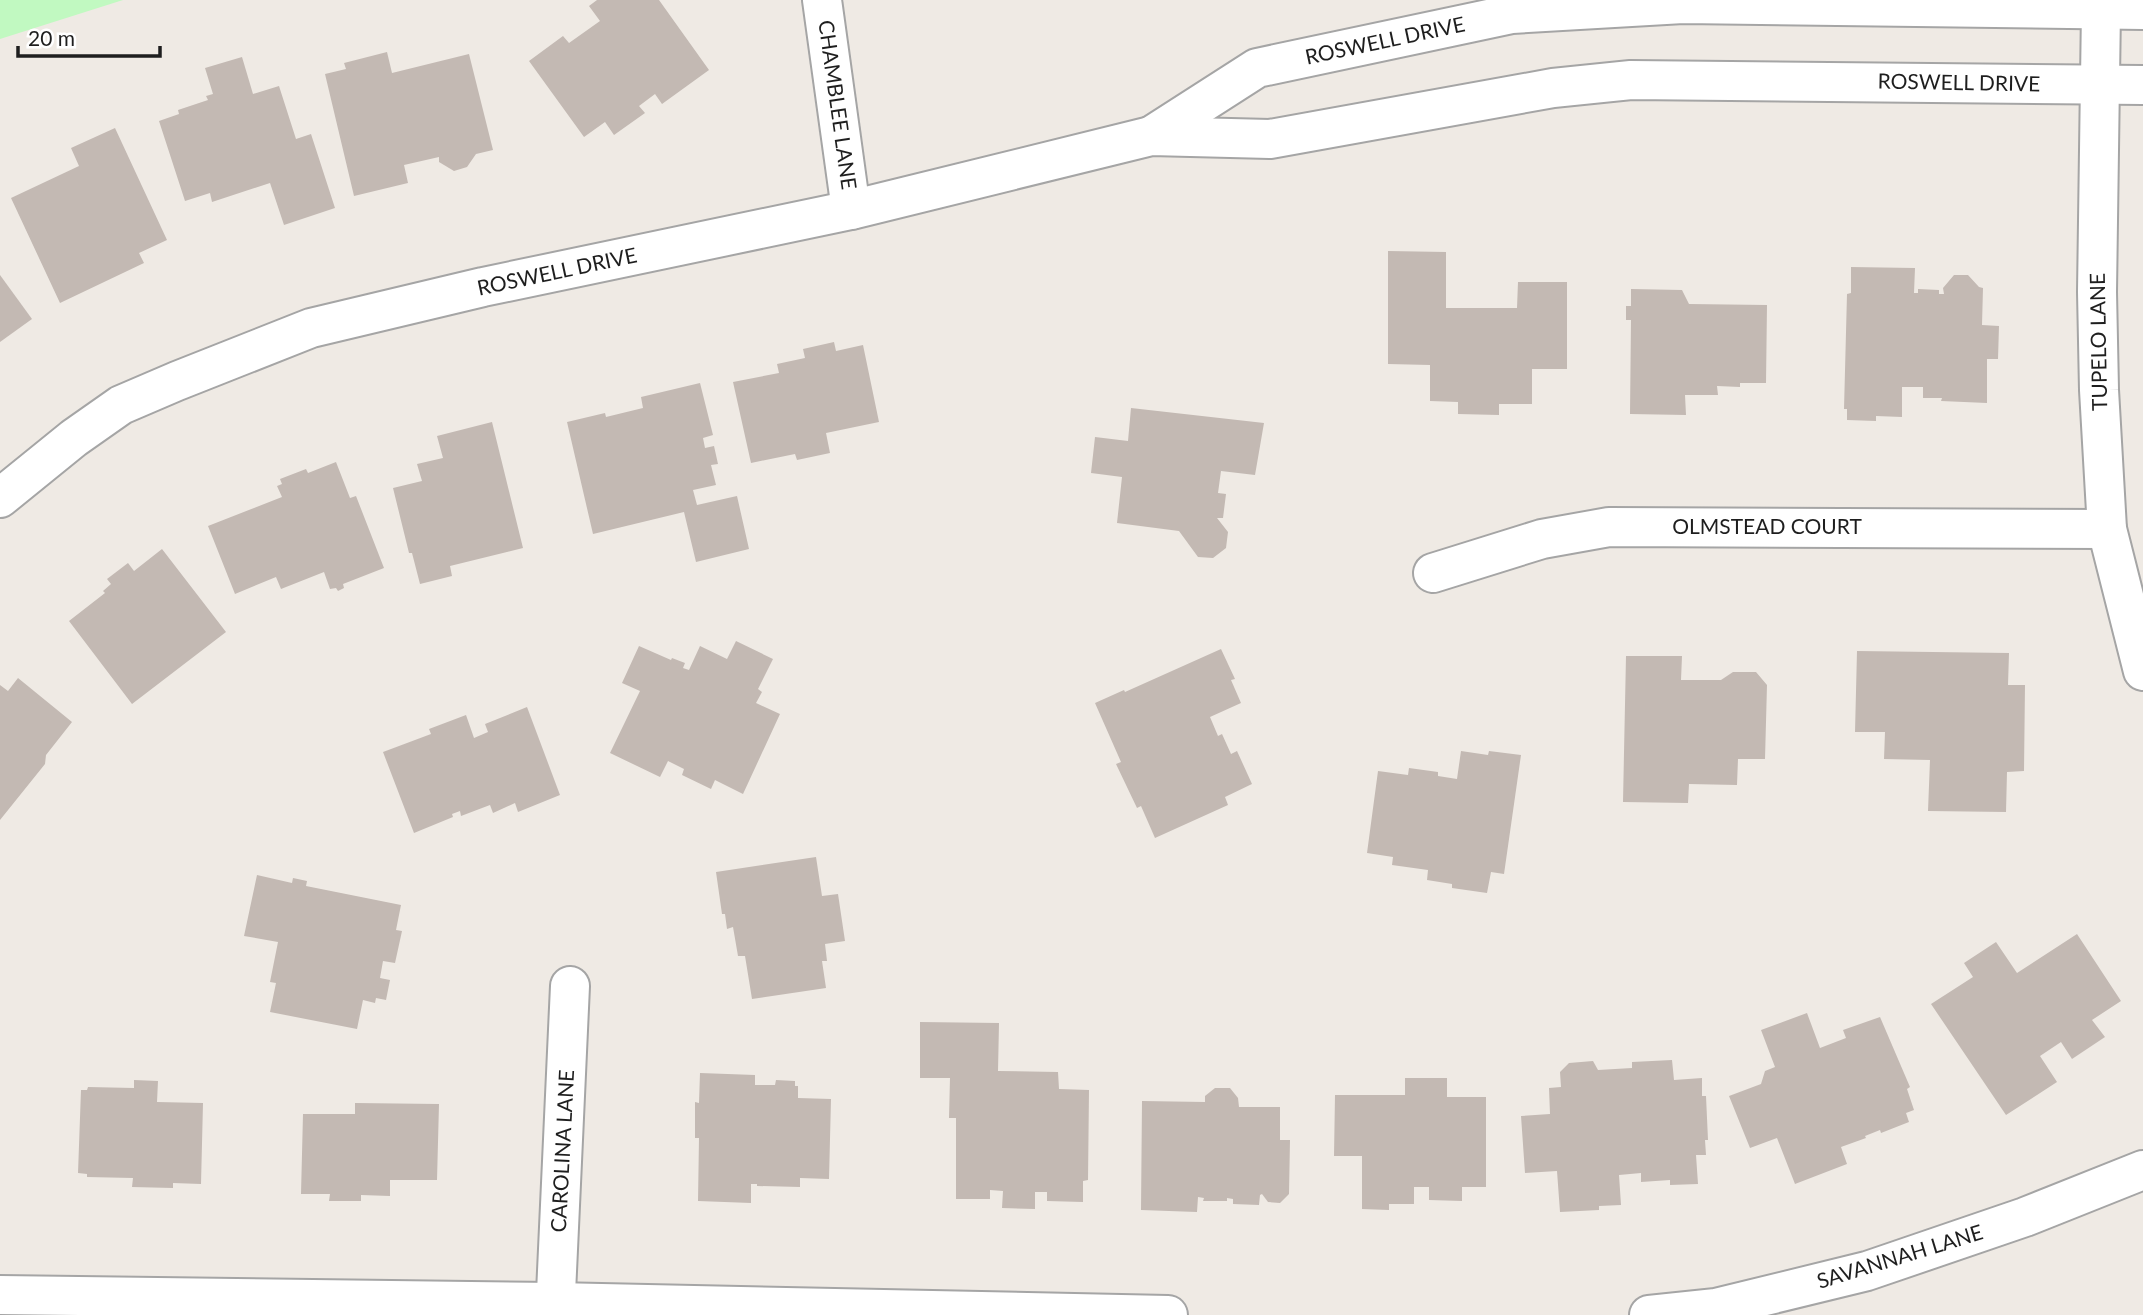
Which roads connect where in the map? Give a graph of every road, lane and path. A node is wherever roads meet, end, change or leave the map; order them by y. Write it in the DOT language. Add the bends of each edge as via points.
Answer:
graph roads {
  1 [pos="822,0"];
  2 [pos="2101,9"];
  3 [pos="2143,10"];
  4 [pos="2100,84"];
  5 [pos="2143,85"];
  6 [pos="1151,136"];
  7 [pos="852,210"];
  8 [pos="0,498"];
  9 [pos="2107,528"];
  10 [pos="1433,573"];
  11 [pos="2143,671"];
  12 [pos="570,986"];
  13 [pos="2143,1170"];
  14 [pos="0,1295"];
  15 [pos="555,1309"];
  16 [pos="1168,1315"];
  17 [pos="1649,1315"];
  1 -- 7 [label="street, CHAMBLEE LANE"];
  2 -- 3 [label="street, ROSWELL DRIVE"];
  2 -- 4 [label="street, TUPELO LANE"];
  2 -- 6 [label="street, ROSWELL DRIVE" via="1683,4 1512,14 1257,68"];
  4 -- 5 [label="street, ROSWELL DRIVE"];
  4 -- 6 [label="street, ROSWELL DRIVE" via="1631,80 1553,88 1270,139"];
  4 -- 9 [label="street, TUPELO LANE" via="2097,304"];
  6 -- 7 [label="street, ROSWELL DRIVE"];
  7 -- 8 [label="street, ROSWELL DRIVE" via="483,287 312,328 121,405"];
  9 -- 10 [label="street, OLMSTEAD COURT" via="1609,527 1542,539"];
  9 -- 11 [label="street, TUPELO LANE"];
  12 -- 15 [label="street, CAROLINA LANE"];
  13 -- 17 [label="street, SAVANNAH LANE" via="2025,1217 1867,1271 1716,1308"];
  14 -- 15 [label="street"];
  15 -- 16 [label="street"];
}
